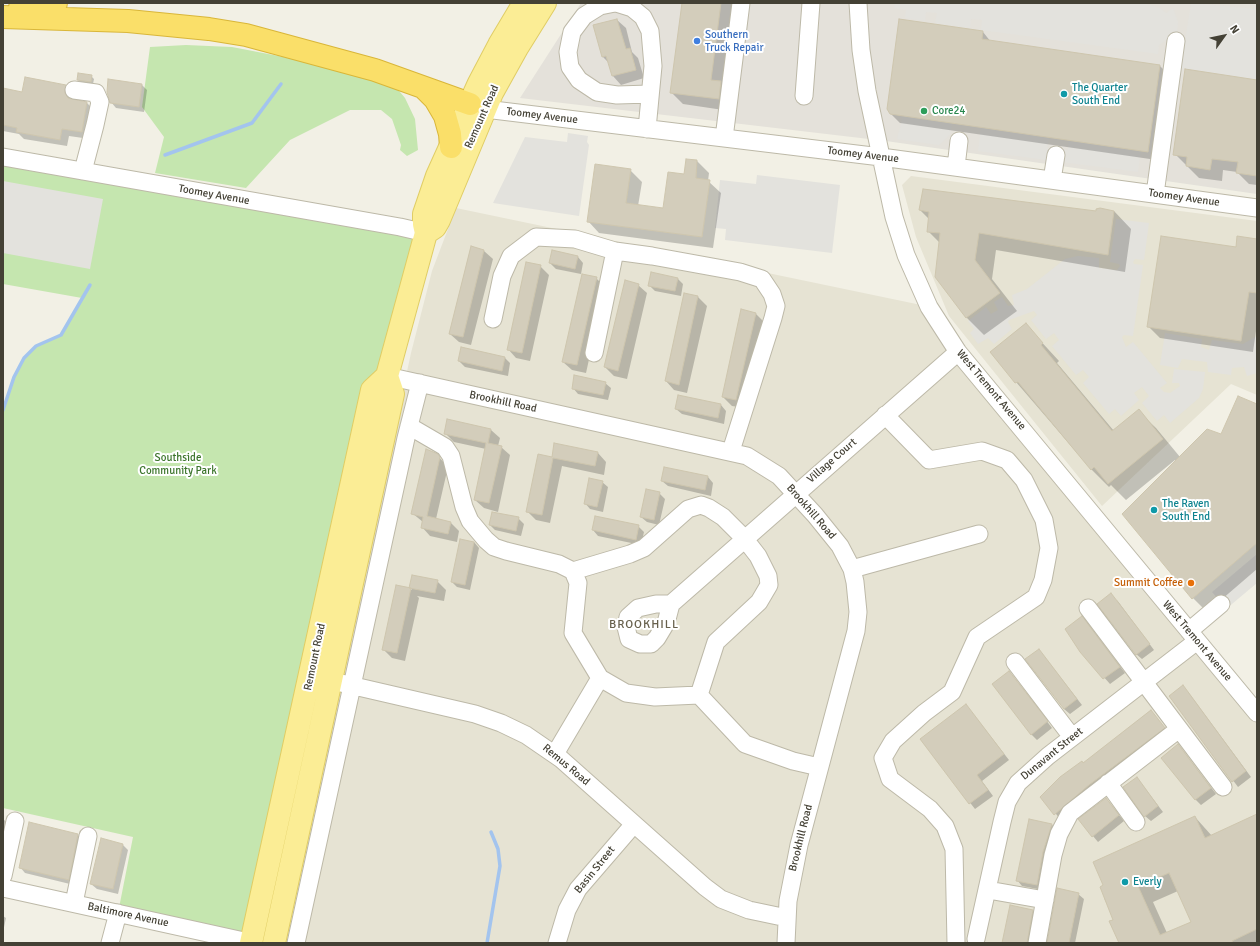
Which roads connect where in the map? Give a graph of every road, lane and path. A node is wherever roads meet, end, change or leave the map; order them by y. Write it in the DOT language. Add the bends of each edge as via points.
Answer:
graph roads {
  1 [pos="56,3"];
  2 [pos="524,3"];
  3 [pos="545,3"];
  4 [pos="615,3"];
  5 [pos="741,3"];
  6 [pos="811,3"];
  7 [pos="858,3"];
  8 [pos="3,8"];
  9 [pos="3,17"];
  10 [pos="1176,41"];
  11 [pos="421,86"];
  12 [pos="74,90"];
  13 [pos="650,94"];
  14 [pos="804,96"];
  15 [pos="477,107"];
  16 [pos="647,129"];
  17 [pos="724,138"];
  18 [pos="959,141"];
  19 [pos="450,147"];
  20 [pos="1056,155"];
  21 [pos="3,157"];
  22 [pos="881,157"];
  23 [pos="956,167"];
  24 [pos="83,171"];
  25 [pos="1052,180"];
  26 [pos="1154,194"];
  27 [pos="1257,208"];
  28 [pos="426,233"];
  29 [pos="615,251"];
  30 [pos="493,319"];
  31 [pos="958,352"];
  32 [pos="594,353"];
  33 [pos="387,376"];
  34 [pos="420,384"];
  35 [pos="885,415"];
  36 [pos="408,426"];
  37 [pos="731,451"];
  38 [pos="795,493"];
  39 [pos="979,534"];
  40 [pos="744,538"];
  41 [pos="852,569"];
  42 [pos="573,571"];
  43 [pos="671,604"];
  44 [pos="1221,604"];
  45 [pos="1088,608"];
  46 [pos="1193,636"];
  47 [pos="1016,662"];
  48 [pos="321,678"];
  49 [pos="600,678"];
  50 [pos="1144,683"];
  51 [pos="352,686"];
  52 [pos="699,695"];
  53 [pos="1257,713"];
  54 [pos="1179,729"];
  55 [pos="1072,737"];
  56 [pos="555,754"];
  57 [pos="819,767"];
  58 [pos="1108,784"];
  59 [pos="1223,786"];
  60 [pos="15,821"];
  61 [pos="1136,822"];
  62 [pos="634,824"];
  63 [pos="88,836"];
  64 [pos="3,876"];
  65 [pos="3,888"];
  66 [pos="988,890"];
  67 [pos="1045,900"];
  68 [pos="74,904"];
  69 [pos="118,913"];
  70 [pos="788,918"];
  71 [pos="976,940"];
  72 [pos="110,943"];
  73 [pos="252,943"];
  74 [pos="274,943"];
  75 [pos="296,943"];
  76 [pos="557,943"];
  77 [pos="786,943"];
  78 [pos="956,943"];
  79 [pos="1036,943"];
  1 -- 8 [label="highway"];
  2 -- 15 [label="main road, Remount Road" via="487,67"];
  3 -- 15 [label="main road, Remount Road"];
  4 -- 13 [label="street" via="632,8 643,17 650,32 653,66"];
  4 -- 13 [label="street" via="600,6 584,16 572,32 568,52 570,67 579,80 597,92 618,95"];
  5 -- 17 [label="street"];
  6 -- 14 [label="street"];
  7 -- 22 [label="street, West Tremont Avenue" via="866,91"];
  9 -- 11 [label="highway" via="128,20 246,35 375,70"];
  10 -- 26 [label="street"];
  11 -- 15 [label="highway"];
  11 -- 19 [label="highway" via="442,110 448,128"];
  12 -- 24 [label="street" via="96,93 100,102"];
  13 -- 16 [label="street"];
  15 -- 16 [label="street, Toomey Avenue"];
  15 -- 19 [label="main road, Remount Road"];
  15 -- 28 [label="main road, Remount Road" via="439,220 435,227"];
  16 -- 17 [label="street, Toomey Avenue"];
  17 -- 22 [label="street, Toomey Avenue"];
  18 -- 23 [label="street"];
  19 -- 28 [label="main road, Remount Road" via="424,214"];
  20 -- 25 [label="street"];
  21 -- 24 [label="street, Toomey Avenue"];
  22 -- 23 [label="street, Toomey Avenue"];
  22 -- 31 [label="street, West Tremont Avenue" via="894,217 906,255 929,308"];
  23 -- 25 [label="street, Toomey Avenue"];
  24 -- 28 [label="street, Toomey Avenue"];
  25 -- 26 [label="street, Toomey Avenue"];
  26 -- 27 [label="street, Toomey Avenue"];
  28 -- 33 [label="main road, Remount Road"];
  29 -- 30 [label="street" via="575,239 536,238 511,256 502,276"];
  29 -- 32 [label="street"];
  29 -- 37 [label="street" via="740,272 762,279 772,294 776,306 773,318"];
  31 -- 35 [label="street, Village Court"];
  31 -- 46 [label="street, West Tremont Avenue"];
  33 -- 34 [label="street, Brookhill Road"];
  33 -- 48 [label="main road, Remount Road" via="372,390"];
  34 -- 36 [label="street"];
  34 -- 37 [label="street, Brookhill Road"];
  35 -- 38 [label="street, Village Court"];
  35 -- 78 [label="street" via="929,460 982,451 1007,460 1024,480 1044,520 1049,548 1043,580 1036,597 977,638 952,692 893,741 883,758 890,779 930,809 944,826 954,848"];
  36 -- 42 [label="street" via="445,447 451,456 470,521 486,540 494,547 559,564"];
  36 -- 51 [label="street"];
  37 -- 38 [label="street, Brookhill Road" via="747,456 772,470"];
  38 -- 40 [label="street, Village Court"];
  38 -- 41 [label="street, Brookhill Road" via="840,546"];
  39 -- 41 [label="street"];
  40 -- 42 [label="street" via="723,517 701,505 682,513 644,548"];
  40 -- 43 [label="street, Village Court"];
  40 -- 52 [label="street" via="763,564 769,585 759,602 716,642"];
  41 -- 57 [label="street, Brookhill Road" via="858,602 856,631"];
  42 -- 49 [label="street" via="578,583 573,633"];
  44 -- 46 [label="street, Dunavant Street"];
  45 -- 50 [label="street"];
  46 -- 50 [label="street, Dunavant Street"];
  46 -- 53 [label="street, West Tremont Avenue"];
  47 -- 55 [label="street"];
  48 -- 51 [label="street, Remus Road"];
  48 -- 73 [label="main road, Remount Road"];
  48 -- 74 [label="main road, Remount Road"];
  49 -- 52 [label="street" via="626,693 655,697"];
  49 -- 56 [label="street"];
  50 -- 54 [label="street"];
  50 -- 55 [label="street, Dunavant Street"];
  51 -- 56 [label="street, Remus Road" via="475,714 526,735"];
  51 -- 75 [label="street"];
  52 -- 57 [label="street" via="745,744"];
  54 -- 58 [label="street"];
  54 -- 59 [label="street"];
  55 -- 66 [label="street, Dunavant Street" via="1030,770 1018,783 1007,802"];
  56 -- 62 [label="street, Remus Road"];
  57 -- 70 [label="street, Brookhill Road" via="798,845"];
  58 -- 61 [label="street"];
  58 -- 67 [label="street" via="1070,814 1063,825 1053,855"];
  60 -- 64 [label="street"];
  62 -- 70 [label="street, Remus Road" via="721,899 748,910"];
  62 -- 76 [label="street, Basin Street" via="578,889 567,910"];
  63 -- 68 [label="street"];
  65 -- 68 [label="street, Baltimore Avenue"];
  66 -- 67 [label="street"];
  66 -- 71 [label="street, Dunavant Street"];
  67 -- 79 [label="street"];
  68 -- 69 [label="street, Baltimore Avenue"];
  69 -- 72 [label="street"];
  69 -- 73 [label="street, Baltimore Avenue"];
  70 -- 77 [label="street, Brookhill Road"];
}
